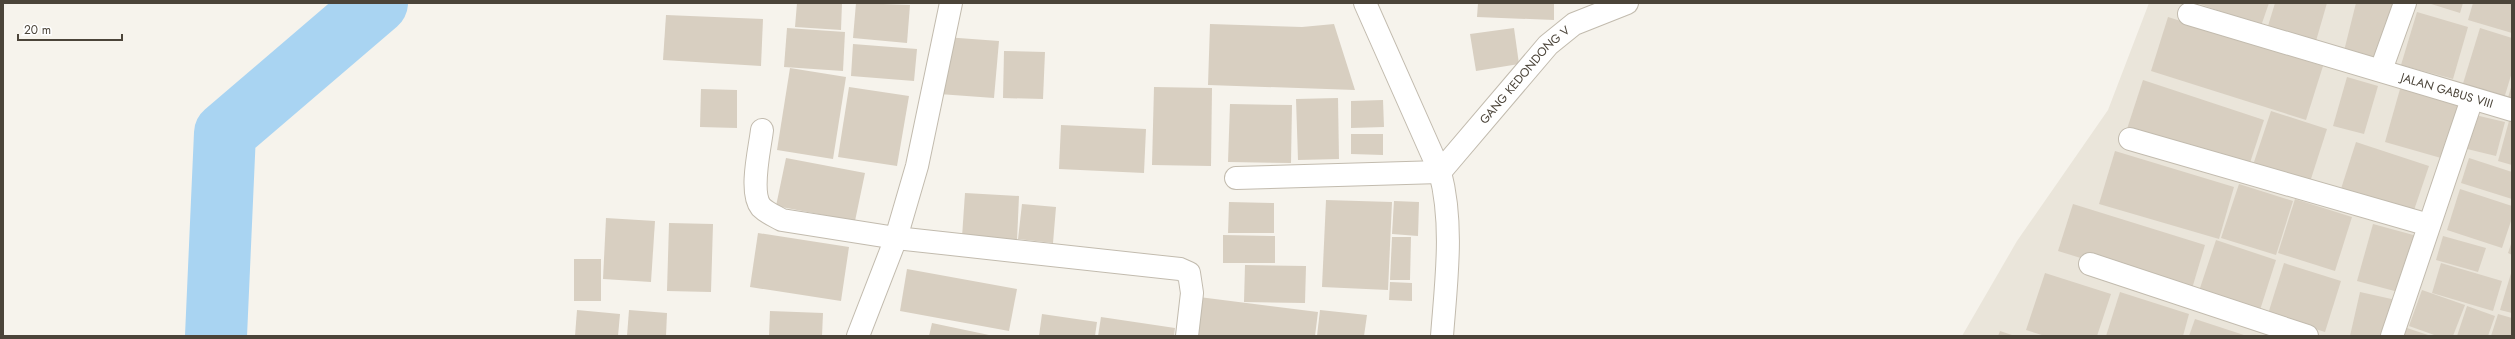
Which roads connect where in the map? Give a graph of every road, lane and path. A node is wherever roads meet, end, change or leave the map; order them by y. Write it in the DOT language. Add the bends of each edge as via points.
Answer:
graph roads {
  1 [pos="951,3"];
  2 [pos="1365,3"];
  3 [pos="1626,3"];
  4 [pos="2404,3"];
  5 [pos="2189,14"];
  6 [pos="2381,70"];
  7 [pos="2472,99"];
  8 [pos="2512,110"];
  9 [pos="762,130"];
  10 [pos="2130,139"];
  11 [pos="1440,172"];
  12 [pos="1236,178"];
  13 [pos="2429,225"];
  14 [pos="896,238"];
  15 [pos="2090,264"];
  16 [pos="858,336"];
  17 [pos="1186,336"];
  18 [pos="1442,336"];
  19 [pos="2307,336"];
  20 [pos="2392,336"];
  1 -- 14 [label="street" via="917,166"];
  2 -- 11 [label="street"];
  3 -- 11 [label="street, GANG KEDONDONG V" via="1574,24 1548,46"];
  4 -- 6 [label="street"];
  5 -- 6 [label="street, JALAN GABUS VIII"];
  6 -- 7 [label="street, JALAN GABUS VIII"];
  7 -- 8 [label="street, JALAN GABUS VIII"];
  7 -- 13 [label="street"];
  9 -- 14 [label="street" via="755,182 760,205 767,212 782,220"];
  10 -- 13 [label="street"];
  11 -- 12 [label="street"];
  11 -- 18 [label="street" via="1447,198 1446,285"];
  13 -- 20 [label="street"];
  14 -- 16 [label="street"];
  14 -- 17 [label="street" via="1180,269 1189,273 1192,284"];
  15 -- 19 [label="street"];
}
